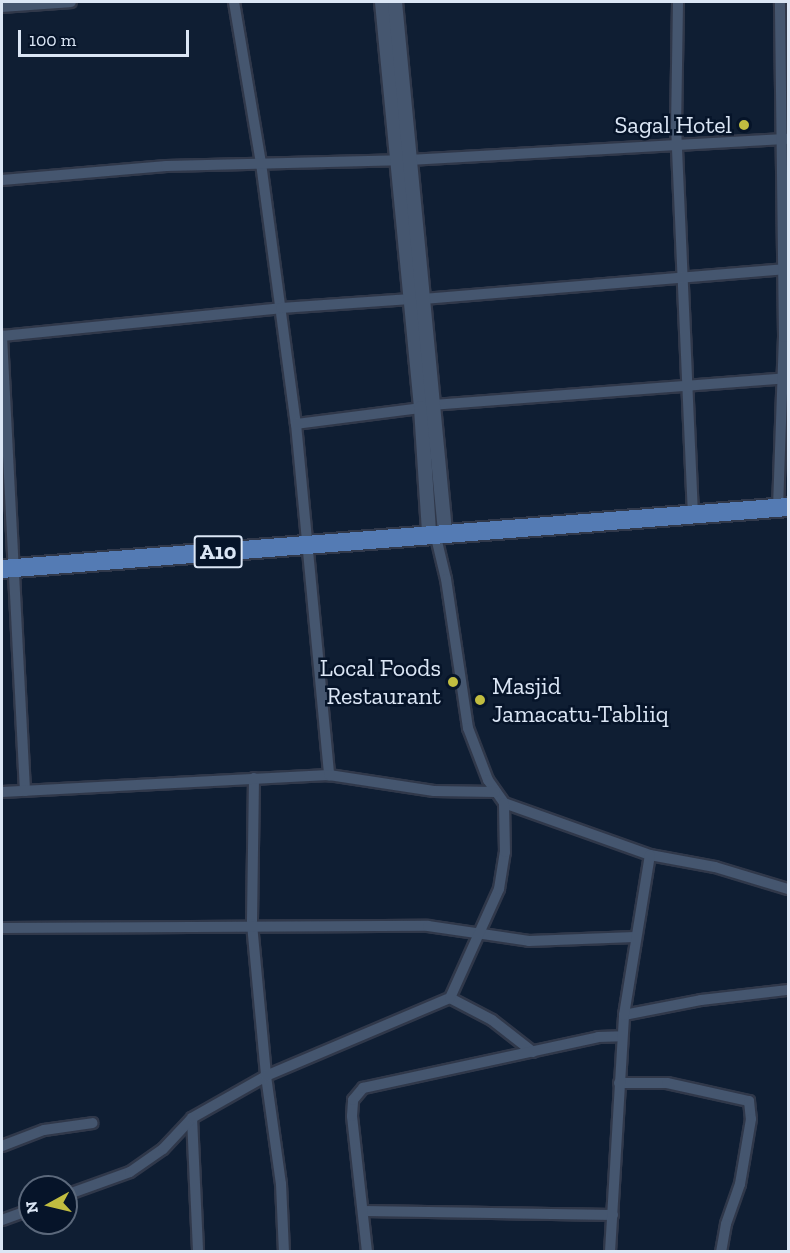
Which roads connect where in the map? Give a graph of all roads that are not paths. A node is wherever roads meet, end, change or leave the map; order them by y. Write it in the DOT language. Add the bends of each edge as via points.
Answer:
graph roads {
  1 [pos="71,2"];
  2 [pos="234,2"];
  3 [pos="382,2"];
  4 [pos="395,2"];
  5 [pos="678,2"];
  6 [pos="780,2"];
  7 [pos="2,7"];
  8 [pos="785,139"];
  9 [pos="676,145"];
  10 [pos="402,160"];
  11 [pos="261,163"];
  12 [pos="2,180"];
  13 [pos="786,269"];
  14 [pos="681,278"];
  15 [pos="417,299"];
  16 [pos="281,308"];
  17 [pos="786,378"];
  18 [pos="685,385"];
  19 [pos="427,406"];
  20 [pos="296,424"];
  21 [pos="783,508"];
  22 [pos="693,514"];
  23 [pos="436,533"];
  24 [pos="307,546"];
  25 [pos="6,569"];
  26 [pos="329,775"];
  27 [pos="254,778"];
  28 [pos="25,791"];
  29 [pos="2,792"];
  30 [pos="495,792"];
  31 [pos="504,802"];
  32 [pos="650,855"];
  33 [pos="789,889"];
  34 [pos="252,924"];
  35 [pos="2,928"];
  36 [pos="482,933"];
  37 [pos="636,937"];
  38 [pos="789,990"];
  39 [pos="450,998"];
  40 [pos="624,1015"];
  41 [pos="622,1036"];
  42 [pos="533,1052"];
  43 [pos="266,1076"];
  44 [pos="618,1083"];
  45 [pos="192,1118"];
  46 [pos="93,1123"];
  47 [pos="2,1146"];
  48 [pos="78,1191"];
  49 [pos="364,1211"];
  50 [pos="18,1214"];
  51 [pos="613,1215"];
  52 [pos="2,1220"];
  53 [pos="198,1251"];
  54 [pos="284,1251"];
  55 [pos="367,1251"];
  56 [pos="610,1251"];
  57 [pos="721,1251"];
  1 -- 7 [label="street"];
  2 -- 11 [label="street"];
  3 -- 10 [label="street"];
  4 -- 10 [label="street"];
  5 -- 9 [label="street"];
  6 -- 8 [label="street"];
  8 -- 9 [label="street"];
  8 -- 13 [label="street"];
  9 -- 10 [label="street"];
  9 -- 14 [label="street"];
  10 -- 11 [label="street"];
  10 -- 15 [label="street"];
  11 -- 12 [label="street"];
  11 -- 16 [label="street"];
  13 -- 14 [label="street"];
  13 -- 17 [label="street"];
  14 -- 15 [label="street"];
  14 -- 18 [label="street"];
  15 -- 16 [label="street"];
  15 -- 19 [label="street"];
  16 -- 20 [label="street"];
  16 -- 25 [label="street" via="2,336"];
  17 -- 18 [label="street"];
  17 -- 21 [label="street"];
  18 -- 19 [label="street"];
  18 -- 22 [label="street"];
  19 -- 20 [label="street"];
  19 -- 23 [label="street"];
  20 -- 24 [label="street"];
  21 -- 22 [label="highway, A10"];
  22 -- 23 [label="highway, A10"];
  23 -- 24 [label="highway, A10"];
  23 -- 30 [label="street" via="446,579 460,698 478,756"];
  24 -- 25 [label="highway, A10"];
  24 -- 26 [label="street"];
  25 -- 28 [label="street"];
  26 -- 27 [label="street"];
  26 -- 30 [label="street" via="434,790"];
  27 -- 28 [label="street"];
  27 -- 34 [label="street"];
  28 -- 29 [label="street"];
  30 -- 31 [label="street"];
  31 -- 32 [label="street"];
  31 -- 36 [label="street" via="505,852 499,889"];
  32 -- 33 [label="street" via="715,867"];
  32 -- 37 [label="street"];
  34 -- 35 [label="street"];
  34 -- 36 [label="street" via="428,926"];
  34 -- 43 [label="street"];
  36 -- 37 [label="street" via="529,941"];
  36 -- 39 [label="street"];
  37 -- 40 [label="street"];
  38 -- 40 [label="street" via="701,1000"];
  39 -- 42 [label="street" via="492,1020"];
  39 -- 43 [label="street"];
  40 -- 41 [label="street"];
  41 -- 42 [label="street" via="598,1037"];
  41 -- 44 [label="street"];
  42 -- 49 [label="street" via="363,1089 353,1100 352,1116"];
  43 -- 45 [label="street"];
  43 -- 54 [label="street" via="281,1184"];
  44 -- 51 [label="street"];
  44 -- 57 [label="street" via="667,1083 749,1101 751,1119 740,1184"];
  45 -- 48 [label="street" via="163,1149 130,1172"];
  45 -- 53 [label="street"];
  46 -- 47 [label="street" via="44,1130"];
  49 -- 51 [label="street"];
  49 -- 55 [label="street"];
  50 -- 52 [label="street"];
  51 -- 56 [label="street"];
}
